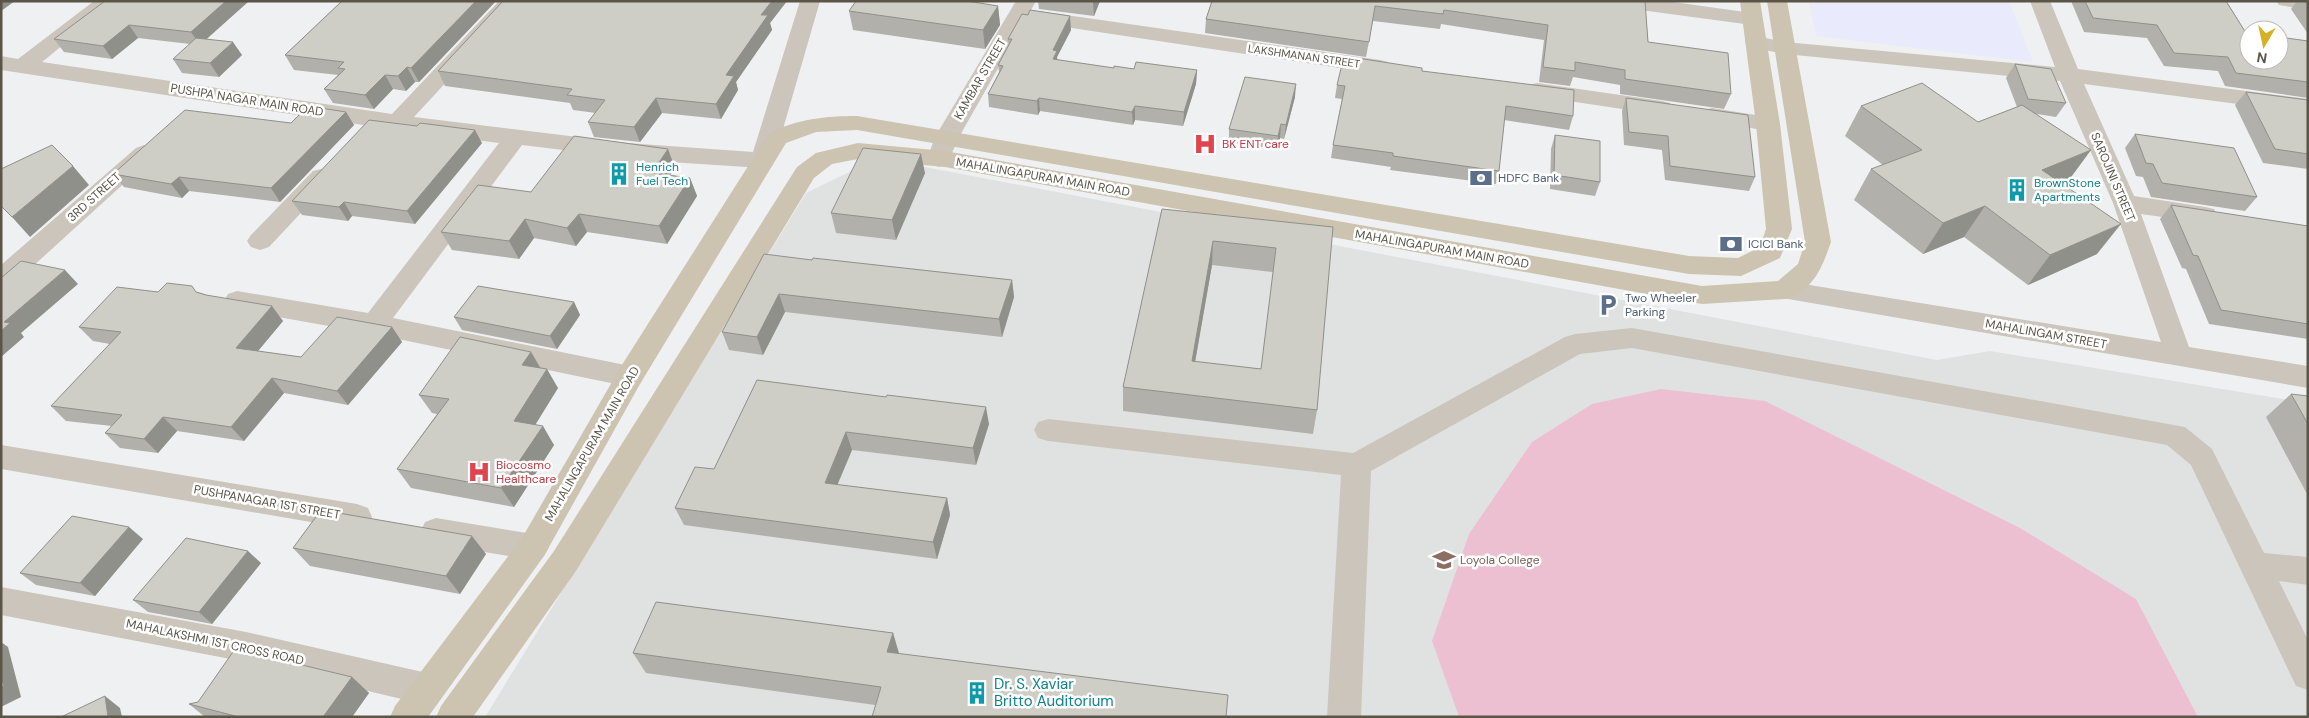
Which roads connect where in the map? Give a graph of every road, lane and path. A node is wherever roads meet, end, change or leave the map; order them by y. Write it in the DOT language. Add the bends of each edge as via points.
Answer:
graph roads {
  1 [pos="107,1"];
  2 [pos="512,1"];
  3 [pos="810,1"];
  4 [pos="1618,1"];
  5 [pos="1777,1"];
  6 [pos="2040,1"];
  7 [pos="2286,1"];
  8 [pos="2308,4"];
  9 [pos="1022,8"];
  10 [pos="1753,21"];
  11 [pos="1785,48"];
  12 [pos="12,64"];
  13 [pos="1403,70"];
  14 [pos="2069,74"];
  15 [pos="1521,88"];
  16 [pos="210,94"];
  17 [pos="2308,106"];
  18 [pos="188,114"];
  19 [pos="386,121"];
  20 [pos="1768,124"];
  21 [pos="515,138"];
  22 [pos="158,141"];
  23 [pos="355,141"];
  24 [pos="943,148"];
  25 [pos="762,160"];
  26 [pos="334,162"];
  27 [pos="805,173"];
  28 [pos="2125,203"];
  29 [pos="2231,219"];
  30 [pos="260,241"];
  31 [pos="1,280"];
  32 [pos="1784,290"];
  33 [pos="218,298"];
  34 [pos="374,324"];
  35 [pos="2179,356"];
  36 [pos="630,376"];
  37 [pos="2308,377"];
  38 [pos="1048,430"];
  39 [pos="1,457"];
  40 [pos="1356,465"];
  41 [pos="533,547"];
  42 [pos="2254,565"];
  43 [pos="2308,571"];
  44 [pos="1,601"];
  45 [pos="2308,675"];
  46 [pos="427,689"];
  47 [pos="407,717"];
  48 [pos="453,717"];
  49 [pos="1344,717"];
  1 -- 12 [label="street"];
  2 -- 19 [label="street"];
  3 -- 25 [label="street"];
  4 -- 10 [label="street"];
  5 -- 11 [label="main road"];
  6 -- 14 [label="street, SAROJINI STREET"];
  7 -- 8 [label="street"];
  9 -- 13 [label="street, LAKSHMANAN STREET"];
  9 -- 24 [label="street, KAMBAR STREET"];
  10 -- 11 [label="street"];
  10 -- 20 [label="main road, MAHALINGAPURAM MAIN ROAD"];
  11 -- 14 [label="street"];
  11 -- 32 [label="main road" via="1818,242 1808,269"];
  12 -- 16 [label="street, PUSHPA NAGAR MAIN ROAD"];
  14 -- 17 [label="street"];
  14 -- 28 [label="street, SAROJINI STREET"];
  15 -- 20 [label="street"];
  16 -- 18 [label="street"];
  16 -- 19 [label="street, PUSHPA NAGAR MAIN ROAD"];
  19 -- 21 [label="street, PUSHPA NAGAR MAIN ROAD"];
  19 -- 23 [label="street"];
  20 -- 24 [label="main road, MAHALINGAPURAM MAIN ROAD" via="1779,230 1771,252 1741,267 1690,265"];
  21 -- 25 [label="street, PUSHPA NAGAR MAIN ROAD" via="706,160"];
  21 -- 34 [label="street"];
  22 -- 31 [label="street, 3RD STREET"];
  24 -- 25 [label="main road, MAHALINGAPURAM MAIN ROAD" via="857,123 823,123 799,127 777,138"];
  24 -- 27 [label="main road, MAHALINGAPURAM MAIN ROAD" via="858,151 824,158"];
  24 -- 32 [label="main road, MAHALINGAPURAM MAIN ROAD" via="1702,295"];
  25 -- 27 [label="main road"];
  25 -- 36 [label="main road, MAHALINGAPURAM MAIN ROAD"];
  26 -- 30 [label="street"];
  27 -- 48 [label="main road, MAHALINGAPURAM MAIN ROAD" via="565,561"];
  28 -- 29 [label="street"];
  28 -- 35 [label="street, SAROJINI STREET"];
  32 -- 35 [label="street, MAHALINGAM STREET"];
  33 -- 34 [label="street"];
  34 -- 36 [label="street"];
  35 -- 37 [label="street, MAHALINGAM STREET"];
  36 -- 41 [label="main road, MAHALINGAPURAM MAIN ROAD"];
  38 -- 40 [label="street"];
  39 -- 41 [label="street, PUSHPANAGAR 1ST STREET"];
  40 -- 42 [label="street" via="1575,344 1632,338 2175,435 2202,457"];
  40 -- 49 [label="street"];
  41 -- 46 [label="main road, MAHALINGAPURAM MAIN ROAD"];
  42 -- 43 [label="street"];
  42 -- 45 [label="street"];
  44 -- 46 [label="street, MAHALAKSHMI 1ST CROSS ROAD" via="238,658"];
  46 -- 47 [label="main road, MAHALINGAPURAM MAIN ROAD"];
}
